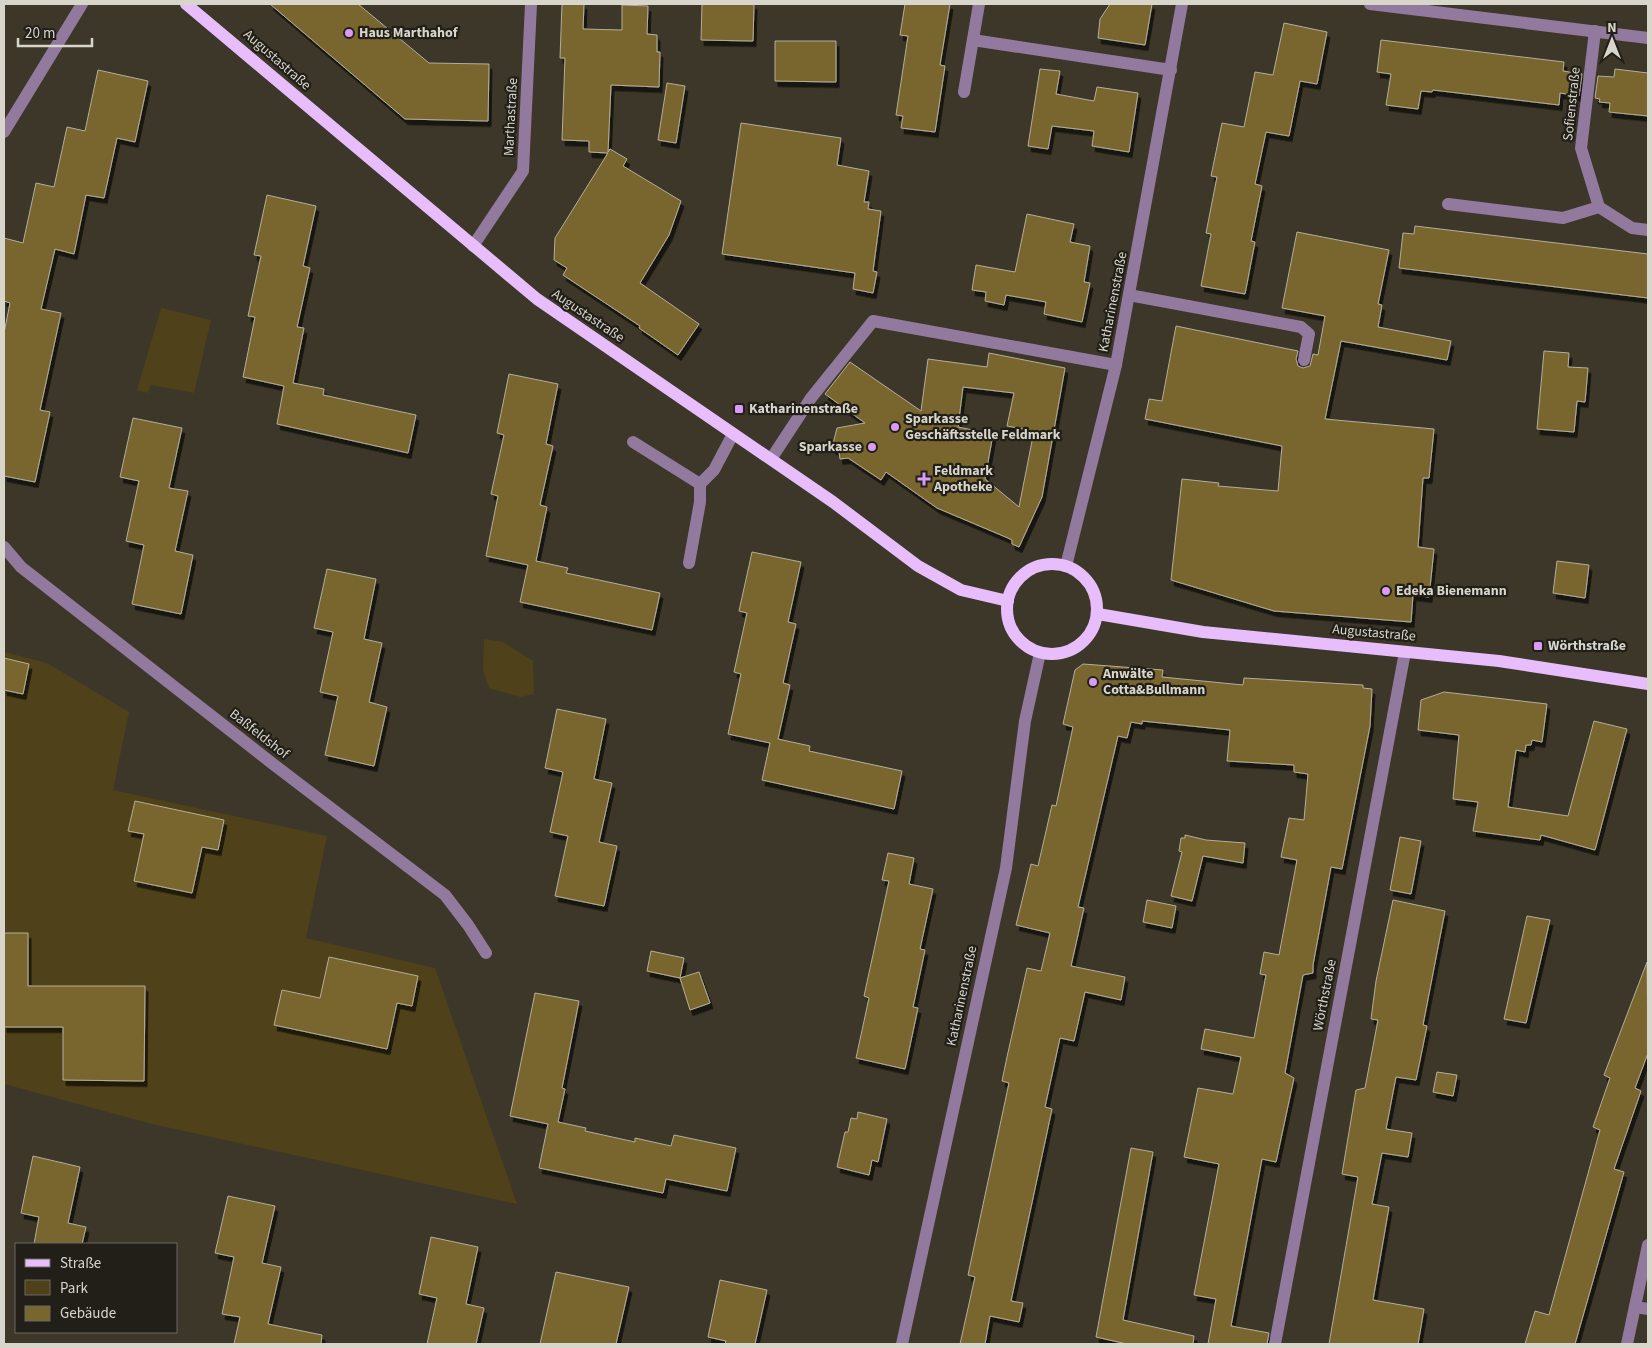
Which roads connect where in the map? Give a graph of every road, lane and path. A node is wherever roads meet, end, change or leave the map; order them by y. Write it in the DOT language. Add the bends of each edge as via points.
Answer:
graph roads {
  1 [pos="82,4"];
  2 [pos="186,4"];
  3 [pos="531,4"];
  4 [pos="979,4"];
  5 [pos="1182,4"];
  6 [pos="1370,4"];
  7 [pos="1595,32"];
  8 [pos="1648,38"];
  9 [pos="973,40"];
  10 [pos="1171,70"];
  11 [pos="964,92"];
  12 [pos="4,132"];
  13 [pos="1448,204"];
  14 [pos="1599,207"];
  15 [pos="1648,230"];
  16 [pos="473,246"];
  17 [pos="1129,295"];
  18 [pos="1304,360"];
  19 [pos="1116,365"];
  20 [pos="734,434"];
  21 [pos="633,442"];
  22 [pos="771,459"];
  23 [pos="700,484"];
  24 [pos="4,547"];
  25 [pos="690,563"];
  26 [pos="1066,566"];
  27 [pos="1008,601"];
  28 [pos="1098,614"];
  29 [pos="1405,652"];
  30 [pos="1040,653"];
  31 [pos="1648,684"];
  32 [pos="486,953"];
  33 [pos="1648,1245"];
  34 [pos="1635,1307"];
  35 [pos="1648,1309"];
  36 [pos="902,1344"];
  37 [pos="1275,1344"];
  38 [pos="1627,1344"];
  1 -- 12 [label="street"];
  2 -- 16 [label="main road, Augustastraße"];
  3 -- 16 [label="street, Marthastraße" via="523,171"];
  4 -- 9 [label="street"];
  5 -- 10 [label="street, Katharinenstraße"];
  6 -- 7 [label="street"];
  7 -- 8 [label="street"];
  7 -- 14 [label="street, Sofienstraße" via="1581,148"];
  9 -- 10 [label="street"];
  9 -- 11 [label="street"];
  10 -- 17 [label="street, Katharinenstraße"];
  13 -- 14 [label="street" via="1563,218"];
  14 -- 15 [label="street" via="1632,228"];
  16 -- 20 [label="main road, Augustastraße" via="537,299"];
  17 -- 18 [label="street" via="1301,328 1309,334"];
  17 -- 19 [label="street, Katharinenstraße"];
  19 -- 22 [label="street" via="873,321 811,398"];
  19 -- 26 [label="street, Katharinenstraße"];
  20 -- 22 [label="main road, Augustastraße"];
  20 -- 23 [label="street" via="714,470"];
  21 -- 23 [label="street"];
  22 -- 27 [label="main road, Augustastraße" via="918,566 961,590"];
  23 -- 25 [label="street"];
  24 -- 32 [label="street, Baßfeldshof" via="36,579 445,895"];
  26 -- 27 [label="main road" via="1036,567 1022,575"];
  26 -- 28 [label="main road" via="1080,573 1090,584 1097,598"];
  27 -- 30 [label="main road" via="1011,627 1028,647"];
  28 -- 29 [label="main road, Augustastraße" via="1203,632"];
  28 -- 30 [label="main road" via="1084,642 1056,654"];
  29 -- 31 [label="main road, Augustastraße" via="1499,661"];
  29 -- 37 [label="street, Wörthstraße"];
  30 -- 36 [label="street, Katharinenstraße" via="1025,721 1006,868"];
  33 -- 34 [label="street"];
  34 -- 35 [label="street"];
  34 -- 38 [label="street"];
}
